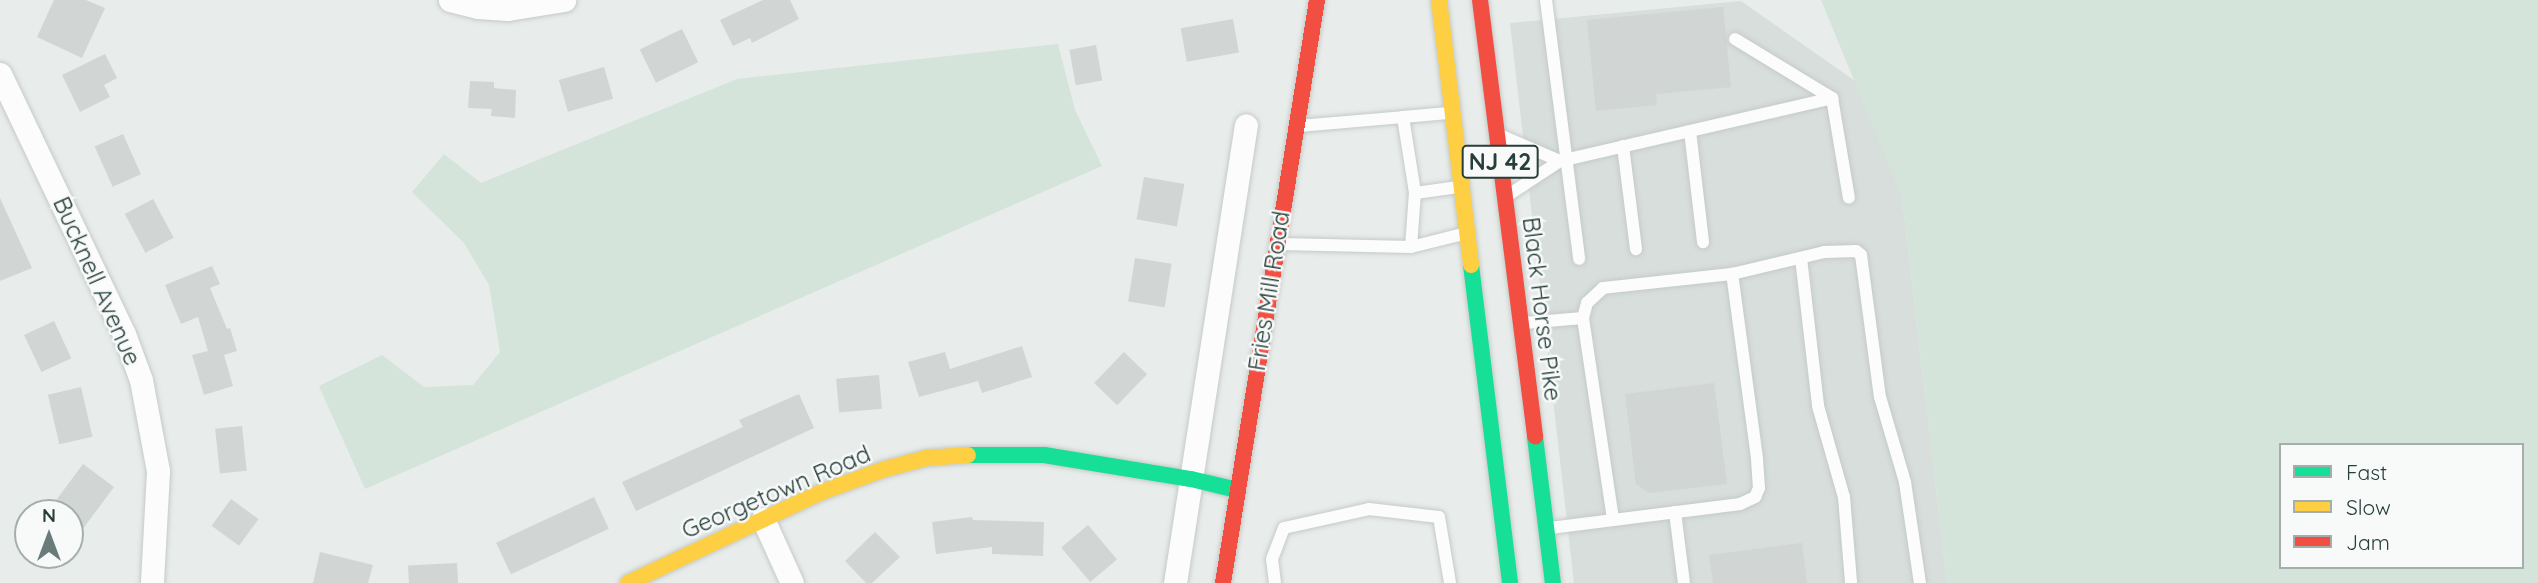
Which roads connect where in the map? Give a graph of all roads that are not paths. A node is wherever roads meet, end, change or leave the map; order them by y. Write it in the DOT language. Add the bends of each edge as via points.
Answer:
graph roads {
  1 [pos="450,0"];
  2 [pos="564,0"];
  3 [pos="1317,0"];
  4 [pos="1439,0"];
  5 [pos="1480,0"];
  6 [pos="1546,0"];
  7 [pos="1735,39"];
  8 [pos="0,74"];
  9 [pos="1832,98"];
  10 [pos="1454,113"];
  11 [pos="1403,117"];
  12 [pos="1246,125"];
  13 [pos="1295,126"];
  14 [pos="1690,131"];
  15 [pos="1496,134"];
  16 [pos="1623,146"];
  17 [pos="1564,160"];
  18 [pos="1463,187"];
  19 [pos="1415,193"];
  20 [pos="1504,198"];
  21 [pos="1849,198"];
  22 [pos="1468,233"];
  23 [pos="1703,242"];
  24 [pos="1276,244"];
  25 [pos="1411,247"];
  26 [pos="1636,249"];
  27 [pos="1801,258"];
  28 [pos="1579,259"];
  29 [pos="1732,274"];
  30 [pos="1583,318"];
  31 [pos="1521,323"];
  32 [pos="1485,383"];
  33 [pos="1507,425"];
  34 [pos="1191,479"];
  35 [pos="1237,490"];
  36 [pos="1675,512"];
  37 [pos="1527,516"];
  38 [pos="763,519"];
  39 [pos="1613,519"];
  40 [pos="1546,528"];
  41 [pos="1680,582"];
  42 [pos="152,583"];
  43 [pos="628,583"];
  44 [pos="792,583"];
  45 [pos="1175,583"];
  46 [pos="1223,583"];
  47 [pos="1275,583"];
  48 [pos="1450,583"];
  49 [pos="1510,583"];
  50 [pos="1553,583"];
  51 [pos="1851,583"];
  52 [pos="1920,583"];
  1 -- 2 [label="street" via="508,9"];
  3 -- 13 [label="main road, Fries Mill Road"];
  4 -- 10 [label="main road, NJ 42"];
  5 -- 15 [label="main road, Black Horse Pike / NJ 42"];
  6 -- 17 [label="lane"];
  7 -- 9 [label="lane"];
  8 -- 42 [label="street, Bucknell Avenue" via="124,334 141,380 158,471"];
  9 -- 14 [label="lane"];
  9 -- 21 [label="lane"];
  10 -- 11 [label="lane"];
  10 -- 18 [label="main road, NJ 42"];
  11 -- 13 [label="lane"];
  11 -- 19 [label="lane"];
  12 -- 34 [label="street, Fries Mill Road"];
  13 -- 24 [label="main road, Fries Mill Road"];
  14 -- 16 [label="lane"];
  14 -- 23 [label="lane"];
  15 -- 17 [label="lane"];
  15 -- 20 [label="main road, Black Horse Pike / NJ 42"];
  16 -- 17 [label="lane"];
  16 -- 26 [label="lane"];
  17 -- 20 [label="lane"];
  17 -- 28 [label="lane"];
  18 -- 19 [label="lane"];
  18 -- 22 [label="main road, NJ 42"];
  19 -- 25 [label="lane"];
  20 -- 31 [label="main road, Black Horse Pike / NJ 42"];
  22 -- 25 [label="lane"];
  22 -- 32 [label="main road, NJ 42"];
  24 -- 25 [label="lane"];
  24 -- 35 [label="main road, Fries Mill Road"];
  27 -- 29 [label="lane"];
  27 -- 51 [label="lane" via="1818,406 1844,497"];
  27 -- 52 [label="lane" via="1856,251 1861,255 1876,373 1905,482"];
  29 -- 30 [label="lane" via="1603,288 1587,303"];
  29 -- 36 [label="lane" via="1759,488 1755,497 1740,504"];
  30 -- 31 [label="lane"];
  30 -- 39 [label="lane"];
  31 -- 40 [label="main road, Black Horse Pike / NJ 42"];
  32 -- 33 [label="main road" via="1501,403"];
  32 -- 49 [label="main road, NJ 42"];
  34 -- 35 [label="main road, Georgetown Road"];
  34 -- 38 [label="main road, Georgetown Road" via="1044,456 948,456 863,476"];
  34 -- 45 [label="street, Fries Mill Road"];
  35 -- 46 [label="main road, Fries Mill Road"];
  36 -- 39 [label="lane"];
  36 -- 41 [label="lane"];
  37 -- 40 [label="main road"];
  38 -- 43 [label="main road, Georgetown Road"];
  38 -- 44 [label="street"];
  39 -- 40 [label="lane"];
  40 -- 50 [label="main road, Black Horse Pike / NJ 42"];
  47 -- 48 [label="lane" via="1272,559 1284,528 1369,509 1439,517"];
}
